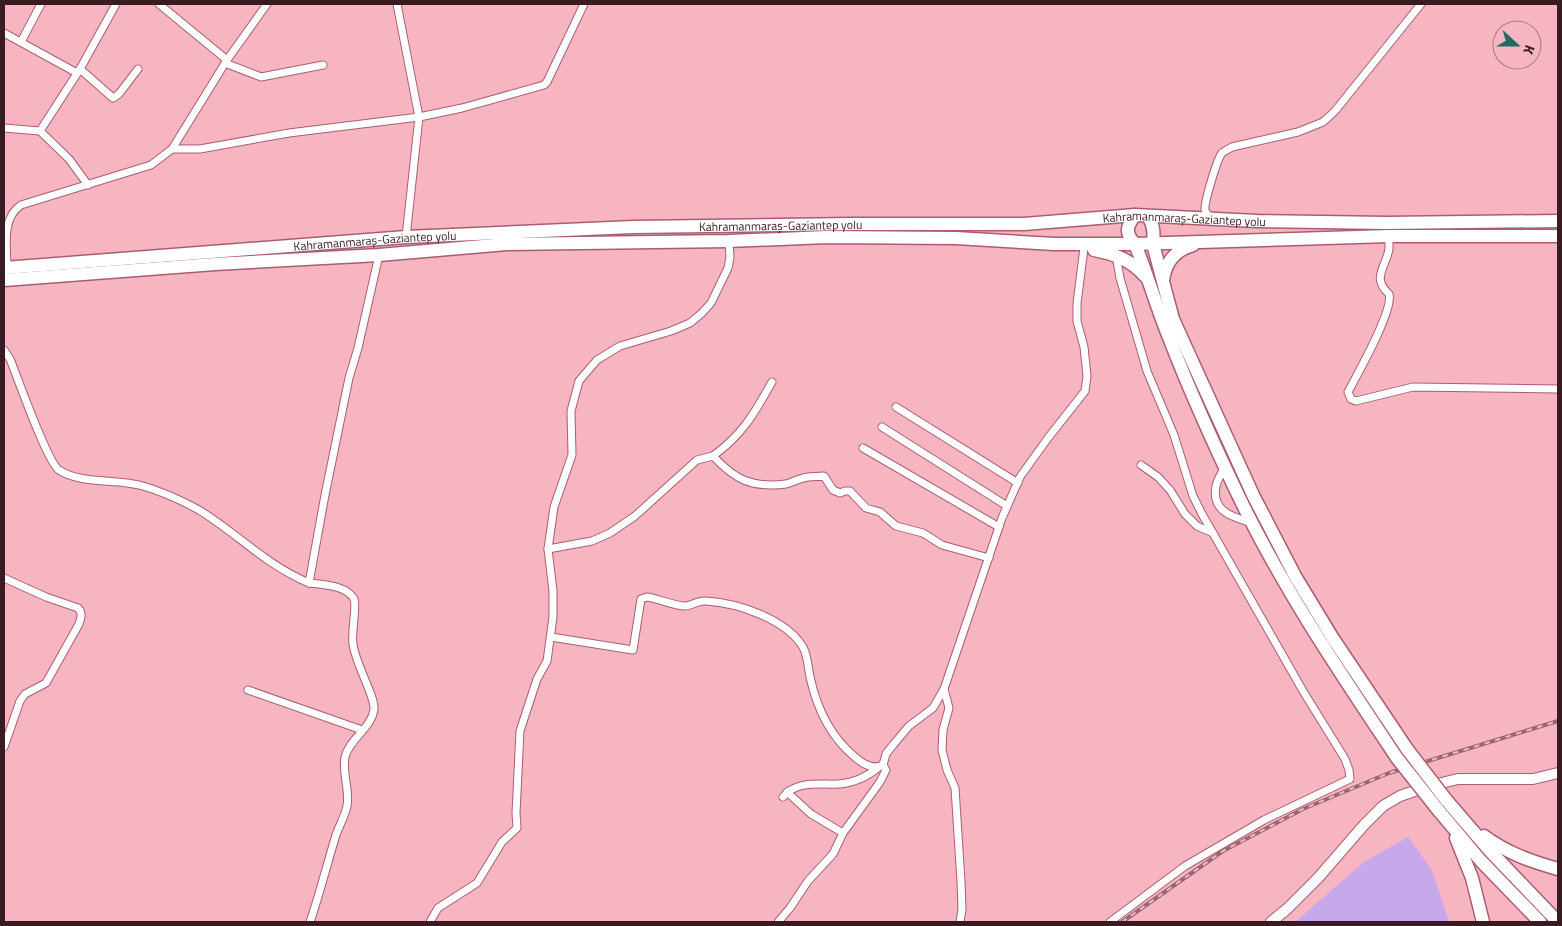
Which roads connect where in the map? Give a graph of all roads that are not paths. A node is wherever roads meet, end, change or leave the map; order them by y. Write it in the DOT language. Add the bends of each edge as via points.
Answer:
graph roads {
  1 [pos="42,4"];
  2 [pos="116,4"];
  3 [pos="159,4"];
  4 [pos="267,4"];
  5 [pos="397,4"];
  6 [pos="584,4"];
  7 [pos="1421,4"];
  8 [pos="4,33"];
  9 [pos="21,42"];
  10 [pos="226,61"];
  11 [pos="323,65"];
  12 [pos="138,69"];
  13 [pos="79,71"];
  14 [pos="419,117"];
  15 [pos="4,128"];
  16 [pos="40,131"];
  17 [pos="172,150"];
  18 [pos="88,185"];
  19 [pos="1205,204"];
  20 [pos="1134,215"];
  21 [pos="1148,216"];
  22 [pos="1185,218"];
  23 [pos="1216,220"];
  24 [pos="1558,221"];
  25 [pos="1389,236"];
  26 [pos="1558,236"];
  27 [pos="406,237"];
  28 [pos="729,241"];
  29 [pos="1203,243"];
  30 [pos="1054,244"];
  31 [pos="1135,244"];
  32 [pos="1153,244"];
  33 [pos="1084,248"];
  34 [pos="379,254"];
  35 [pos="1116,254"];
  36 [pos="6,268"];
  37 [pos="4,280"];
  38 [pos="1148,280"];
  39 [pos="1163,286"];
  40 [pos="4,350"];
  41 [pos="772,382"];
  42 [pos="1558,390"];
  43 [pos="896,407"];
  44 [pos="882,427"];
  45 [pos="863,448"];
  46 [pos="713,456"];
  47 [pos="1140,465"];
  48 [pos="1225,467"];
  49 [pos="1018,483"];
  50 [pos="1007,506"];
  51 [pos="1252,523"];
  52 [pos="999,528"];
  53 [pos="1213,533"];
  54 [pos="548,549"];
  55 [pos="990,558"];
  56 [pos="4,578"];
  57 [pos="309,583"];
  58 [pos="550,637"];
  59 [pos="944,689"];
  60 [pos="248,690"];
  61 [pos="362,730"];
  62 [pos="4,747"];
  63 [pos="881,766"];
  64 [pos="1558,773"];
  65 [pos="1443,808"];
  66 [pos="1460,816"];
  67 [pos="843,833"];
  68 [pos="1558,869"];
  69 [pos="310,922"];
  70 [pos="430,922"];
  71 [pos="778,922"];
  72 [pos="960,922"];
  73 [pos="1110,922"];
  74 [pos="1271,922"];
  75 [pos="1483,922"];
  76 [pos="1540,922"];
  77 [pos="1558,922"];
  1 -- 9 [label="street"];
  2 -- 13 [label="street"];
  3 -- 10 [label="street"];
  4 -- 10 [label="street"];
  5 -- 14 [label="street"];
  6 -- 14 [label="street" via="544,85"];
  7 -- 19 [label="street" via="1323,122 1298,132 1232,147 1222,153"];
  8 -- 9 [label="street"];
  9 -- 13 [label="street"];
  10 -- 11 [label="street" via="261,77"];
  10 -- 17 [label="street"];
  12 -- 13 [label="street" via="113,98"];
  13 -- 16 [label="street"];
  14 -- 17 [label="street" via="289,133 200,149"];
  14 -- 27 [label="street"];
  15 -- 16 [label="street"];
  16 -- 18 [label="street" via="69,159"];
  17 -- 18 [label="street" via="150,165"];
  18 -- 36 [label="street" via="16,208 7,228"];
  19 -- 22 [label="street"];
  19 -- 23 [label="street" via="1205,211"];
  20 -- 21 [label="highway, Kahramanmaraş-Gaziantep yolu"];
  20 -- 27 [label="highway, Kahramanmaraş-Gaziantep yolu" via="1024,224 633,227"];
  20 -- 31 [label="highway" via="1127,232"];
  21 -- 22 [label="highway, Kahramanmaraş-Gaziantep yolu"];
  21 -- 32 [label="highway" via="1154,231"];
  22 -- 23 [label="highway, Kahramanmaraş-Gaziantep yolu"];
  23 -- 24 [label="highway, Kahramanmaraş-Gaziantep yolu" via="1387,224"];
  25 -- 26 [label="highway, Kahramanmaraş-Gaziantep yolu"];
  25 -- 29 [label="highway, Kahramanmaraş-Gaziantep yolu"];
  25 -- 42 [label="street" via="1389,249 1380,281 1389,294 1390,304 1348,392 1352,399 1356,401 1412,387"];
  27 -- 36 [label="highway, Kahramanmaraş-Gaziantep yolu"];
  28 -- 30 [label="highway, Kahramanmaraş-Gaziantep yolu" via="865,236"];
  28 -- 34 [label="highway, Kahramanmaraş-Gaziantep yolu" via="507,244"];
  28 -- 54 [label="street" via="728,268 711,303 702,313 690,323 671,331 620,346 597,360 579,381 571,411 572,454 554,507"];
  29 -- 32 [label="highway, Kahramanmaraş-Gaziantep yolu"];
  29 -- 39 [label="highway" via="1189,246 1169,260"];
  30 -- 31 [label="highway, Kahramanmaraş-Gaziantep yolu"];
  30 -- 33 [label="highway"];
  31 -- 32 [label="highway, Kahramanmaraş-Gaziantep yolu"];
  31 -- 38 [label="highway"];
  32 -- 39 [label="highway"];
  33 -- 35 [label="highway"];
  33 -- 49 [label="street" via="1077,321 1088,376 1085,391"];
  34 -- 37 [label="highway, Kahramanmaraş-Gaziantep yolu"];
  34 -- 57 [label="street" via="324,495"];
  35 -- 38 [label="highway" via="1137,267"];
  35 -- 53 [label="street" via="1147,371 1174,435 1193,496"];
  38 -- 48 [label="highway" via="1172,346"];
  39 -- 65 [label="highway, bridge" via="1173,319 1212,407 1295,576"];
  40 -- 57 [label="street" via="48,454 58,470 94,481 129,482 180,500 201,511 272,564"];
  41 -- 46 [label="street" via="752,417 732,442"];
  43 -- 49 [label="street"];
  44 -- 50 [label="street"];
  45 -- 52 [label="street"];
  46 -- 54 [label="street" via="697,460 610,534 592,541"];
  46 -- 55 [label="street" via="741,480 760,484 786,484 824,476 833,490 840,493 850,491 866,508 880,512 896,526 923,533 942,545"];
  47 -- 53 [label="street" via="1158,477 1197,526"];
  48 -- 51 [label="highway"];
  48 -- 51 [label="street" via="1216,485 1216,502 1222,511"];
  49 -- 50 [label="street"];
  50 -- 52 [label="street"];
  51 -- 65 [label="highway, bridge" via="1320,644 1397,758"];
  52 -- 55 [label="street"];
  53 -- 73 [label="street" via="1345,759 1350,779 1264,820 1185,866"];
  54 -- 58 [label="street" via="553,591"];
  55 -- 59 [label="street"];
  56 -- 62 [label="street" via="78,608 82,616 46,682 26,694 20,702"];
  57 -- 61 [label="street" via="344,590 355,600 353,647 374,705 371,718"];
  58 -- 63 [label="street" via="633,650 641,599 647,597 683,606 703,600 733,604 758,613 786,629 803,648 819,710 842,747 864,765"];
  58 -- 70 [label="street" via="546,661 520,731 517,828 502,842 477,883 438,908"];
  59 -- 63 [label="street" via="933,708 909,726 893,745"];
  59 -- 72 [label="street" via="949,708 942,750 955,788"];
  60 -- 61 [label="street"];
  61 -- 69 [label="street" via="345,756 347,807"];
  63 -- 67 [label="street" via="886,770 880,782"];
  63 -- 67 [label="street" via="867,776 840,784 803,784 785,794"];
  64 -- 74 [label="street" via="1533,779 1458,779 1400,796 1383,806 1364,824 1318,878"];
  65 -- 66 [label="highway"];
  65 -- 75 [label="highway" via="1472,878"];
  65 -- 76 [label="highway" via="1481,861"];
  66 -- 68 [label="highway" via="1500,848"];
  66 -- 77 [label="highway"];
  67 -- 71 [label="street" via="833,854"];
}
